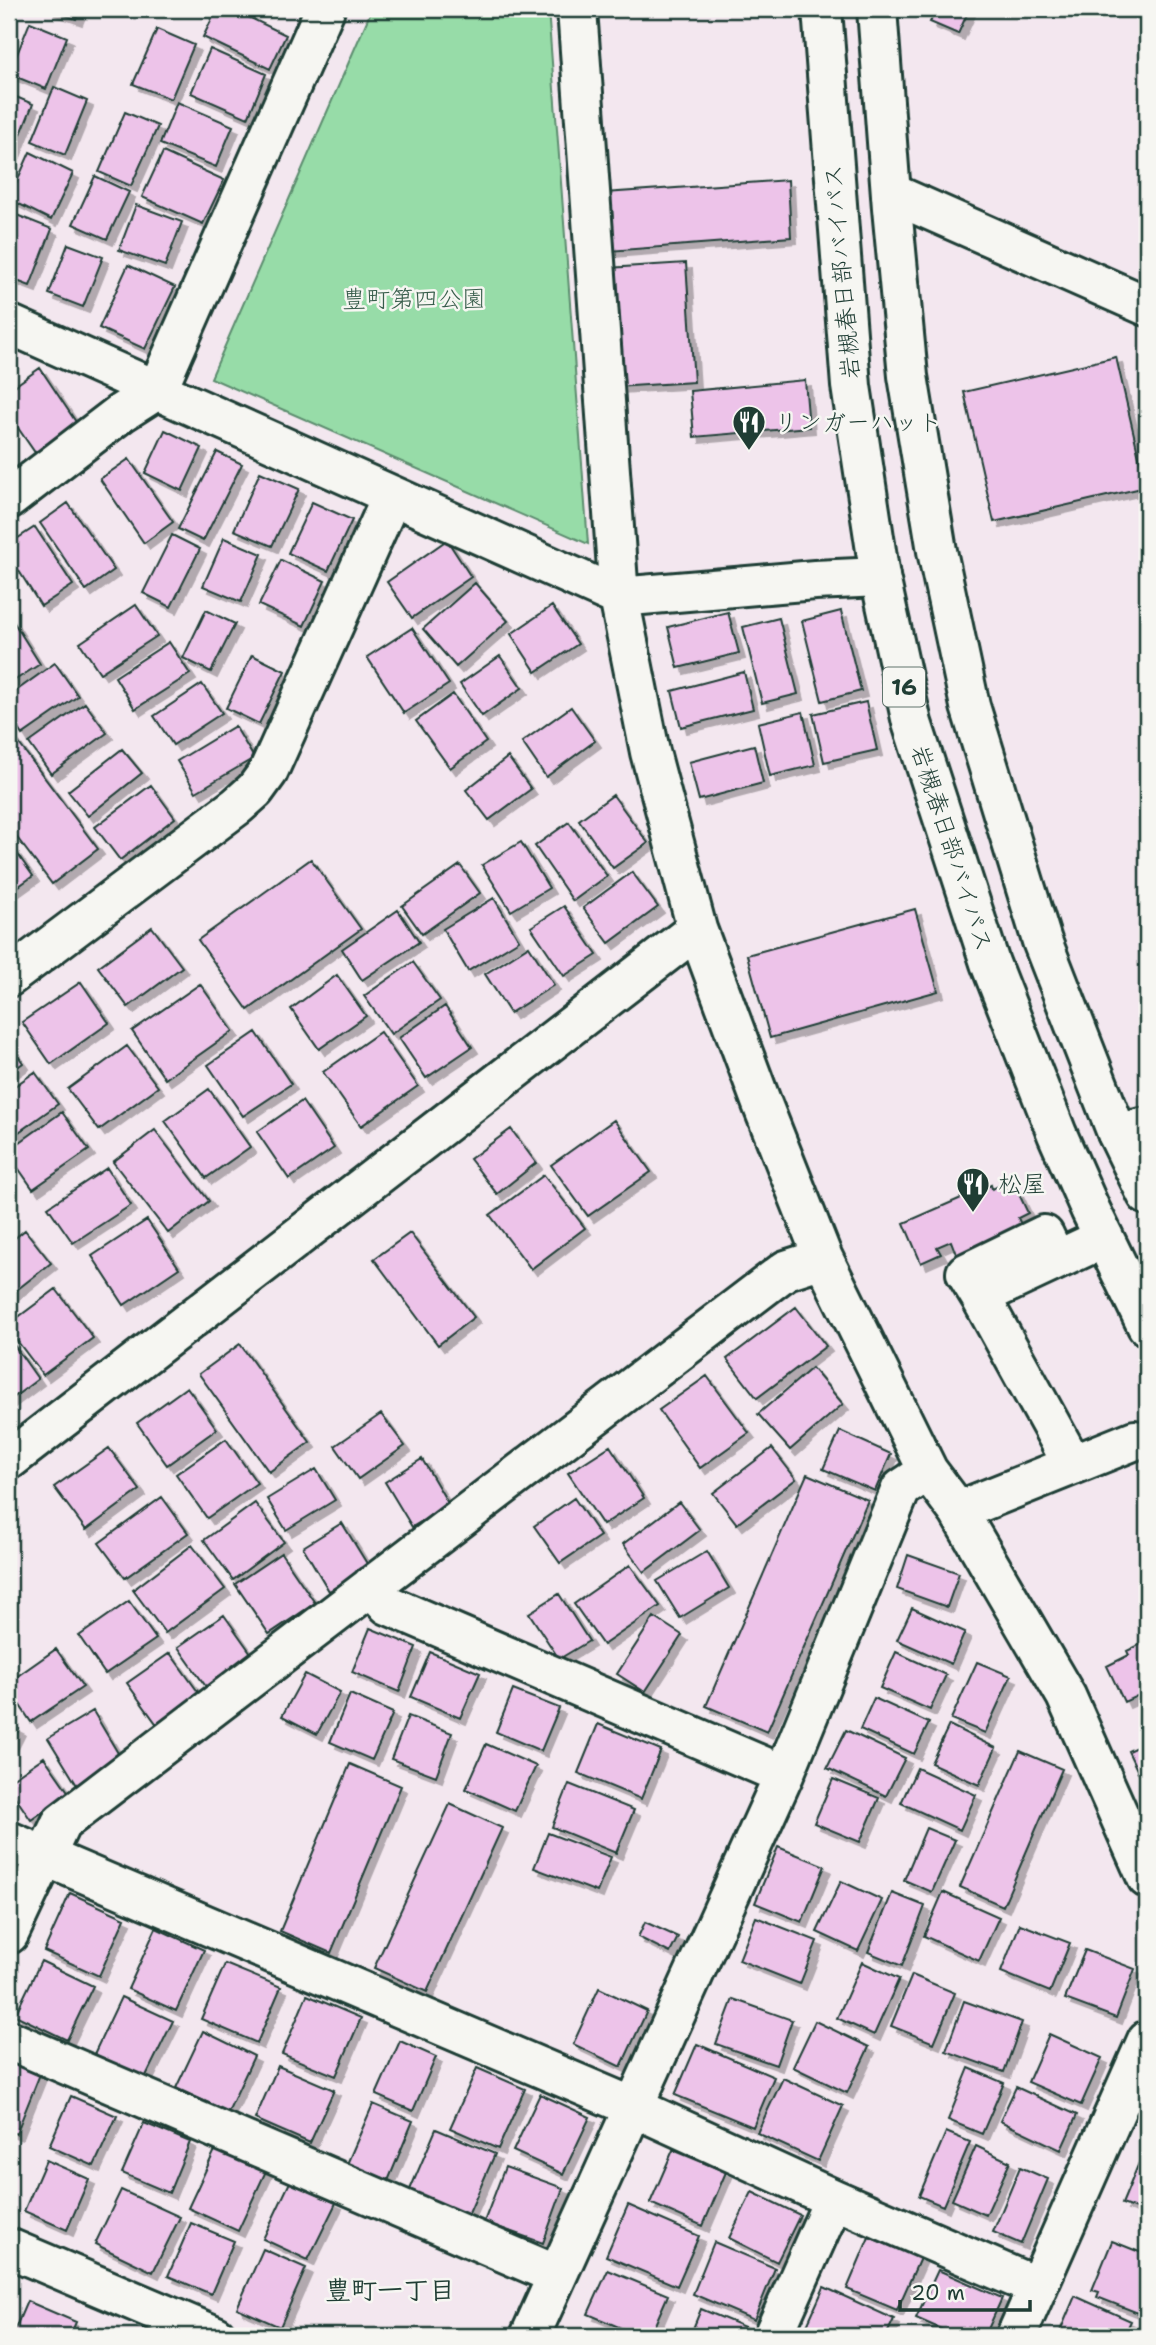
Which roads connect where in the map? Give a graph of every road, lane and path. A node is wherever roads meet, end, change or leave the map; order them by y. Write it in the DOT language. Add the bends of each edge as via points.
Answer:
graph roads {
  1 [pos="325,9"];
  2 [pos="577,9"];
  3 [pos="822,9"];
  4 [pos="877,9"];
  5 [pos="891,193"];
  6 [pos="1147,306"];
  7 [pos="9,324"];
  8 [pos="157,390"];
  9 [pos="392,496"];
  10 [pos="9,499"];
  11 [pos="880,577"];
  12 [pos="619,597"];
  13 [pos="697,929"];
  14 [pos="9,977"];
  15 [pos="1132,1130"];
  16 [pos="1147,1195"];
  17 [pos="1104,1238"];
  18 [pos="823,1258"];
  19 [pos="1147,1325"];
  20 [pos="1135,1440"];
  21 [pos="9,1460"];
  22 [pos="1073,1465"];
  23 [pos="928,1471"];
  24 [pos="958,1511"];
  25 [pos="371,1587"];
  26 [pos="783,1775"];
  27 [pos="9,1841"];
  28 [pos="44,1857"];
  29 [pos="1147,1878"];
  30 [pos="9,1934"];
  31 [pos="9,2040"];
  32 [pos="1147,2040"];
  33 [pos="632,2107"];
  34 [pos="834,2199"];
  35 [pos="9,2248"];
  36 [pos="557,2275"];
  37 [pos="1037,2287"];
  38 [pos="216,2336"];
  39 [pos="530,2336"];
  40 [pos="773,2336"];
  41 [pos="1016,2336"];
  1 -- 8 [label="main road"];
  2 -- 12 [label="main road"];
  3 -- 11 [label="main road, 岩槻春日部バイパス / 16" via="851,386"];
  4 -- 5 [label="main road, 16"];
  5 -- 6 [label="main road"];
  5 -- 15 [label="main road, 16" via="908,376 937,551 971,706 1042,941"];
  7 -- 8 [label="main road"];
  8 -- 9 [label="main road"];
  8 -- 10 [label="main road"];
  9 -- 12 [label="main road"];
  9 -- 14 [label="main road" via="268,772 255,790"];
  11 -- 12 [label="main road"];
  11 -- 17 [label="main road, 岩槻春日部バイパス / 16" via="912,723 990,963 1057,1134"];
  12 -- 13 [label="main road" via="650,752"];
  13 -- 18 [label="main road"];
  13 -- 21 [label="main road"];
  15 -- 16 [label="main road, 16"];
  17 -- 19 [label="main road, 岩槻春日部バイパス / 16"];
  17 -- 22 [label="main road" via="980,1296"];
  18 -- 23 [label="main road"];
  18 -- 25 [label="main road" via="786,1270"];
  20 -- 22 [label="main road"];
  22 -- 24 [label="main road"];
  23 -- 24 [label="main road"];
  23 -- 26 [label="main road" via="901,1489"];
  24 -- 29 [label="main road" via="1066,1696"];
  25 -- 26 [label="main road" via="388,1605"];
  25 -- 28 [label="main road" via="61,1824"];
  26 -- 33 [label="main road"];
  27 -- 28 [label="main road"];
  28 -- 30 [label="main road"];
  28 -- 33 [label="main road"];
  31 -- 36 [label="main road"];
  32 -- 37 [label="main road"];
  33 -- 34 [label="main road"];
  33 -- 36 [label="main road"];
  34 -- 37 [label="main road"];
  34 -- 40 [label="main road"];
  35 -- 38 [label="main road"];
  36 -- 39 [label="main road"];
  37 -- 41 [label="main road"];
}
